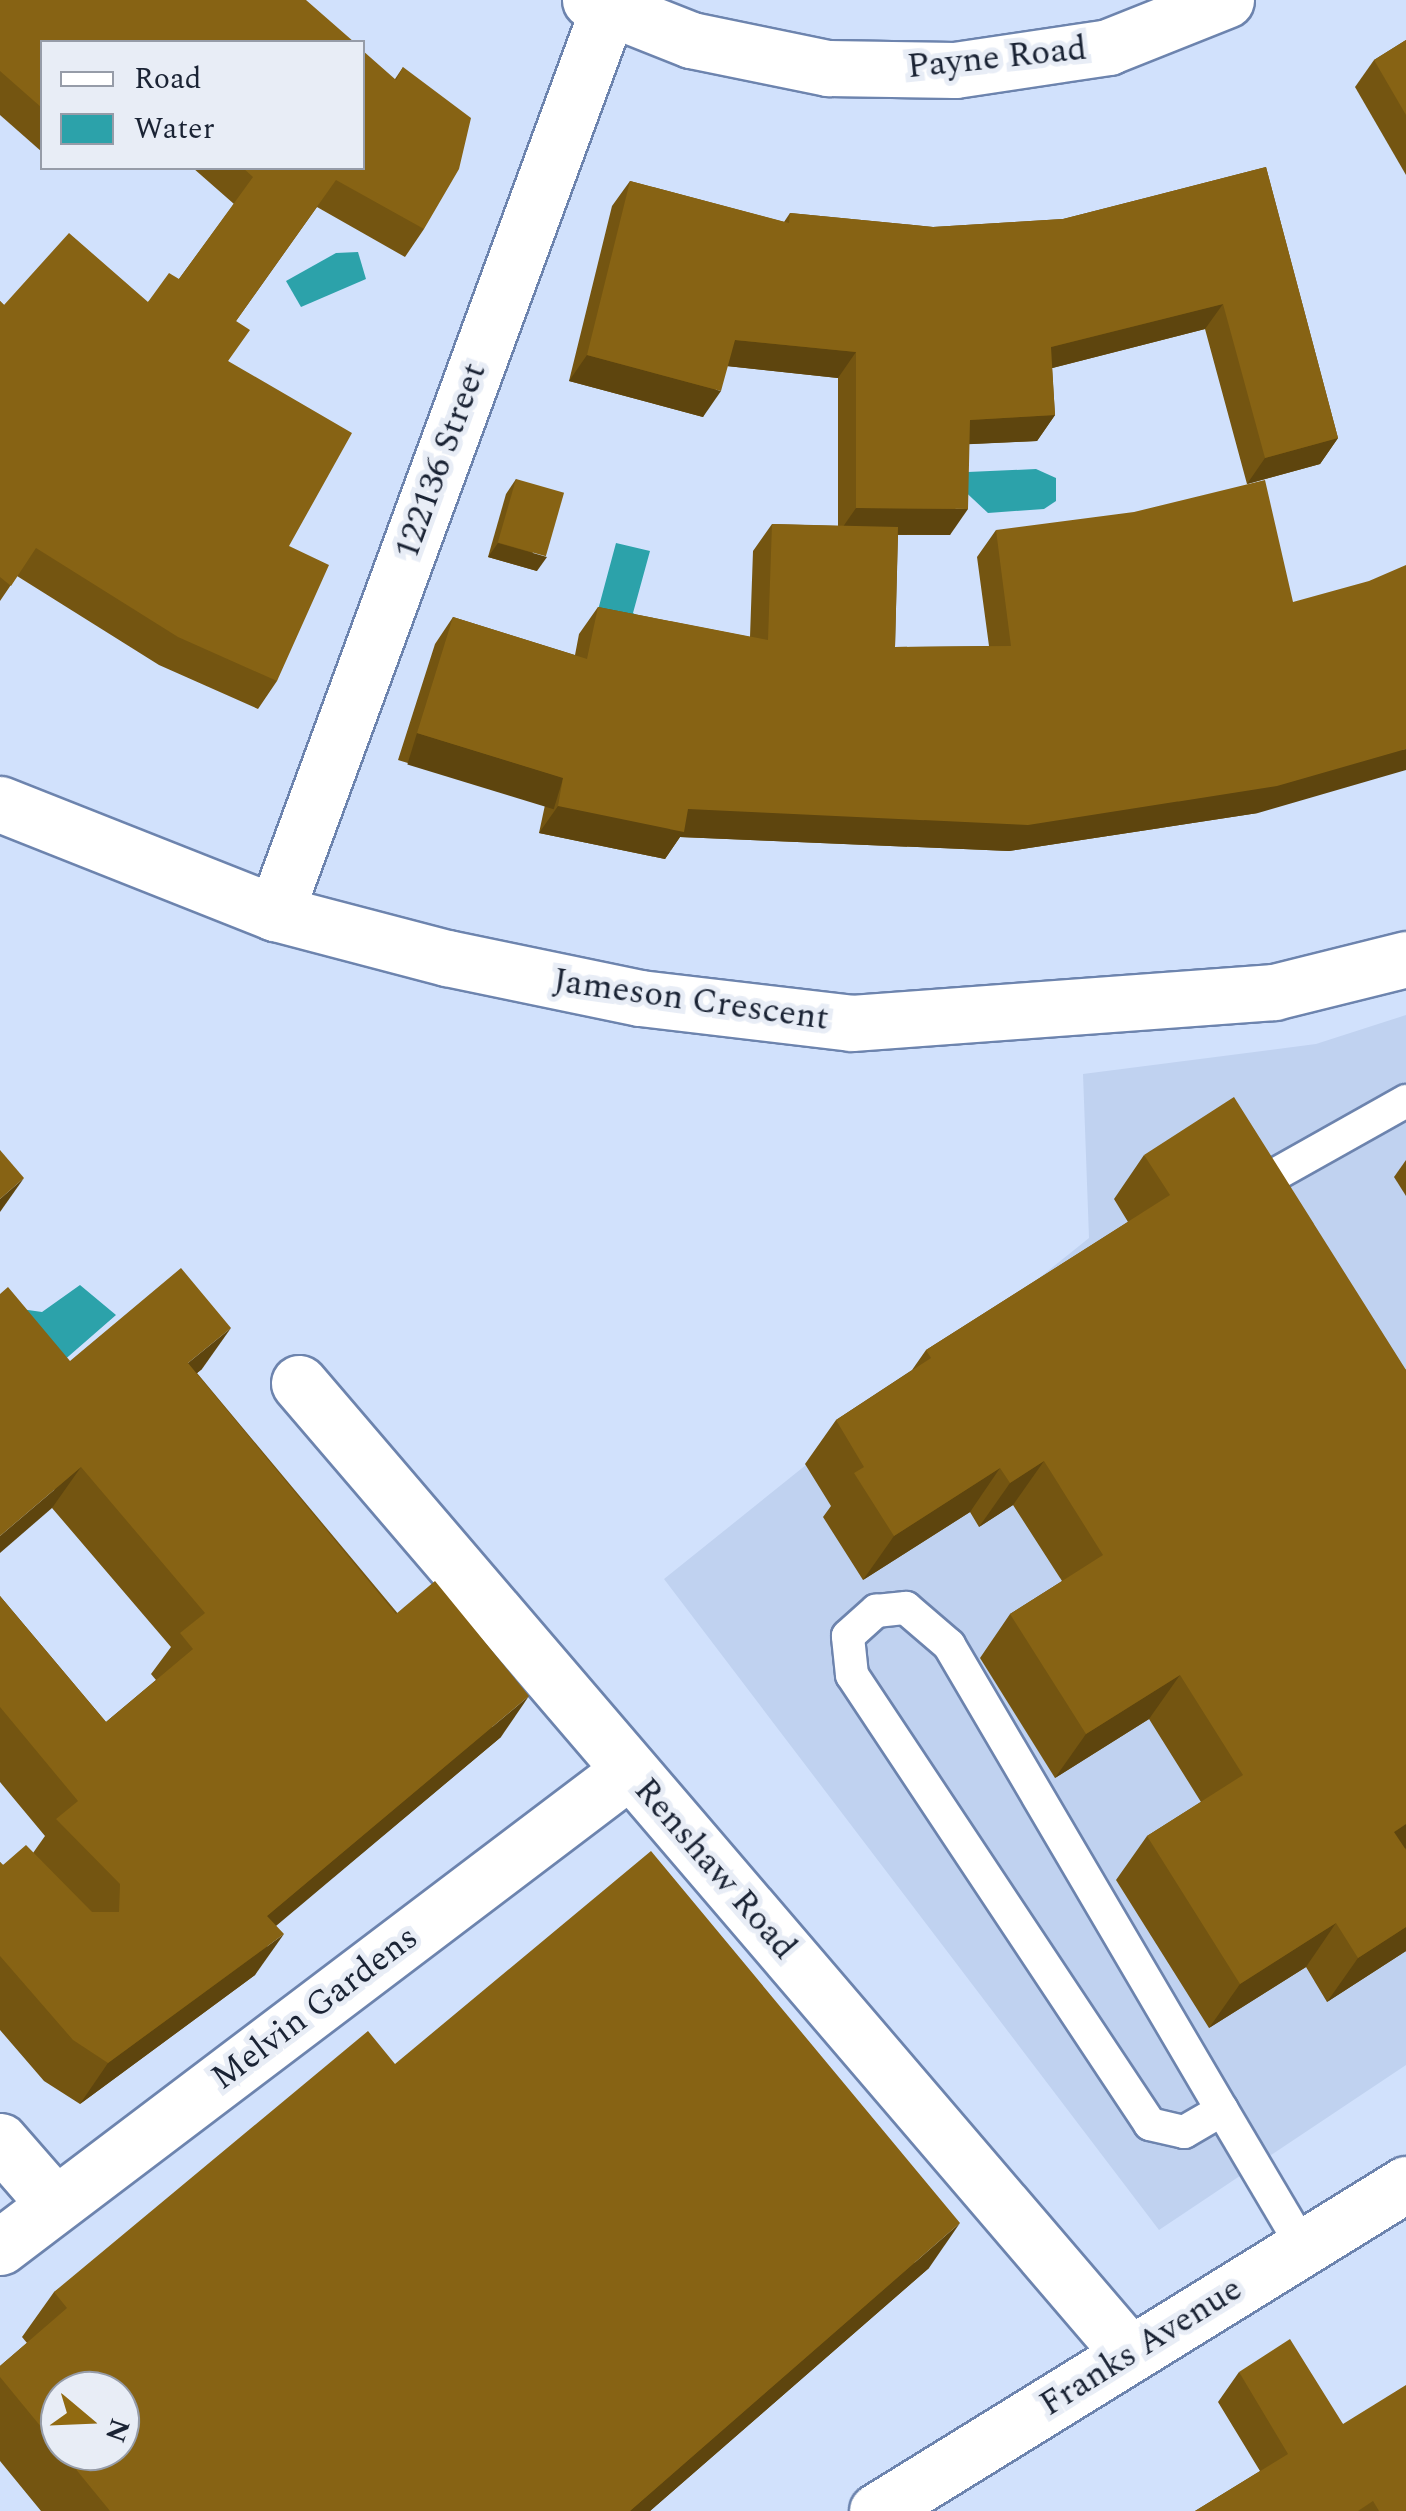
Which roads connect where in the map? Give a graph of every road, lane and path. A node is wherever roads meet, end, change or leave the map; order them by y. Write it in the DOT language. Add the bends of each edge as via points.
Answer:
graph roads {
  1 [pos="1226,0"];
  2 [pos="599,5"];
  3 [pos="0,804"];
  4 [pos="275,913"];
  5 [pos="1406,959"];
  6 [pos="1406,1101"];
  7 [pos="1253,1187"];
  8 [pos="299,1383"];
  9 [pos="630,1770"];
  10 [pos="1222,2110"];
  11 [pos="0,2141"];
  12 [pos="1406,2184"];
  13 [pos="55,2204"];
  14 [pos="0,2247"];
  15 [pos="1303,2248"];
  16 [pos="1130,2354"];
  17 [pos="876,2511"];
  1 -- 2 [label="street, Payne Road" via="1108,47 955,70 828,68 691,40"];
  2 -- 4 [label="street, 122136 Street"];
  3 -- 4 [label="street, Jameson Crescent"];
  4 -- 5 [label="street, Jameson Crescent" via="640,998 852,1024 1274,992"];
  6 -- 7 [label="lane"];
  8 -- 9 [label="street, Renshaw Road"];
  9 -- 13 [label="street, Melvin Gardens"];
  9 -- 16 [label="street, Renshaw Road"];
  10 -- 10 [label="lane" via="949,1644 906,1608 876,1611 848,1636 852,1675 1150,2124 1184,2132"];
  10 -- 15 [label="lane"];
  11 -- 13 [label="street"];
  12 -- 15 [label="street, Franks Avenue"];
  13 -- 14 [label="street, Melvin Gardens"];
  15 -- 16 [label="street, Franks Avenue"];
  16 -- 17 [label="street, Franks Avenue"];
}
